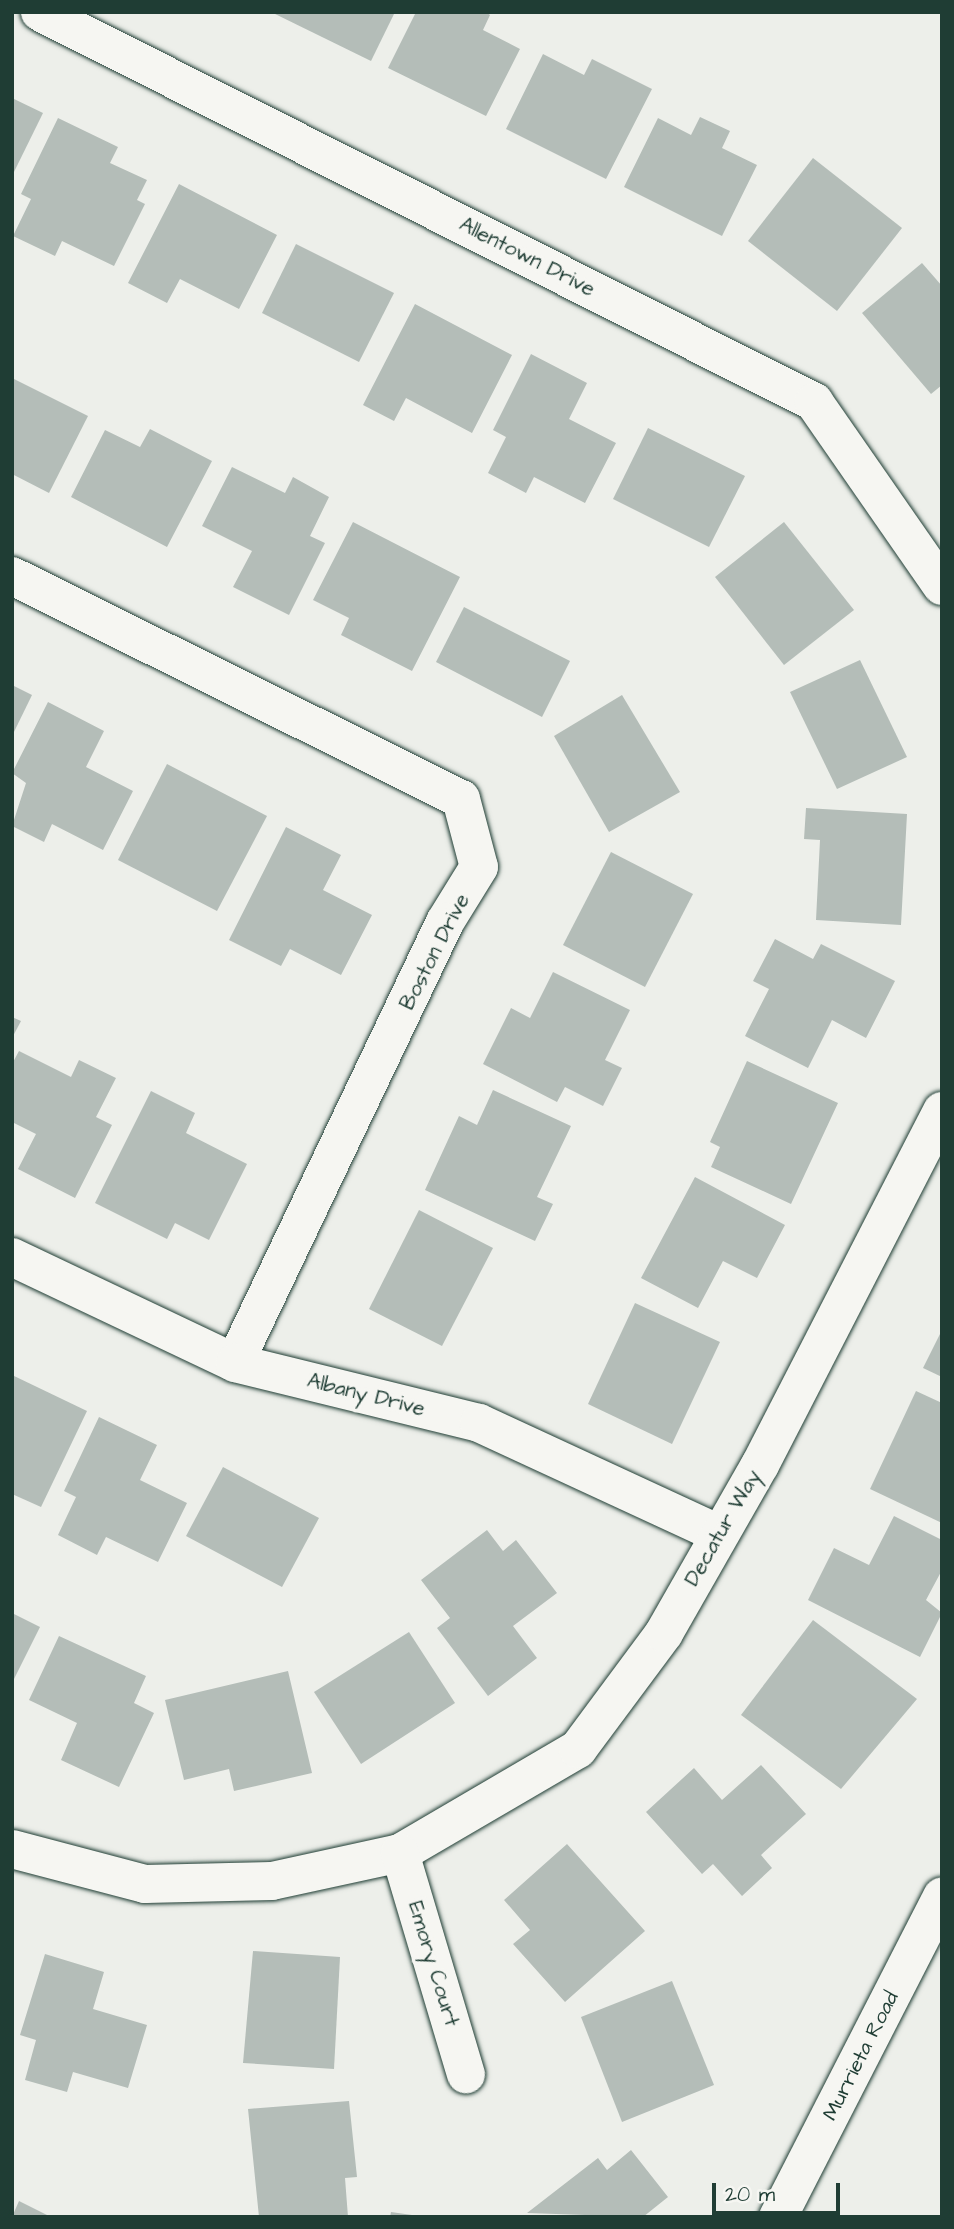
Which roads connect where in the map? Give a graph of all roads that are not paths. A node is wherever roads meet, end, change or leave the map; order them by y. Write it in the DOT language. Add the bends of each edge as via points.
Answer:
graph roads {
  1 [pos="40,12"];
  2 [pos="12,576"];
  3 [pos="942,586"];
  4 [pos="942,1111"];
  5 [pos="12,1257"];
  6 [pos="234,1363"];
  7 [pos="719,1534"];
  8 [pos="12,1849"];
  9 [pos="400,1853"];
  10 [pos="942,1896"];
  11 [pos="466,2074"];
  12 [pos="778,2217"];
  1 -- 3 [label="street, Allentown Drive" via="814,402"];
  2 -- 6 [label="street, Boston Drive" via="461,799 479,867 445,922"];
  4 -- 7 [label="street, Decatur Way"];
  5 -- 6 [label="street, Albany Drive"];
  6 -- 7 [label="street, Albany Drive" via="479,1423"];
  7 -- 9 [label="street, Decatur Way" via="664,1633 578,1749"];
  8 -- 9 [label="street, Decatur Way" via="145,1884 206,1886 272,1881"];
  9 -- 11 [label="street, Emory Court"];
  10 -- 12 [label="street, Murrieta Road"];
}
